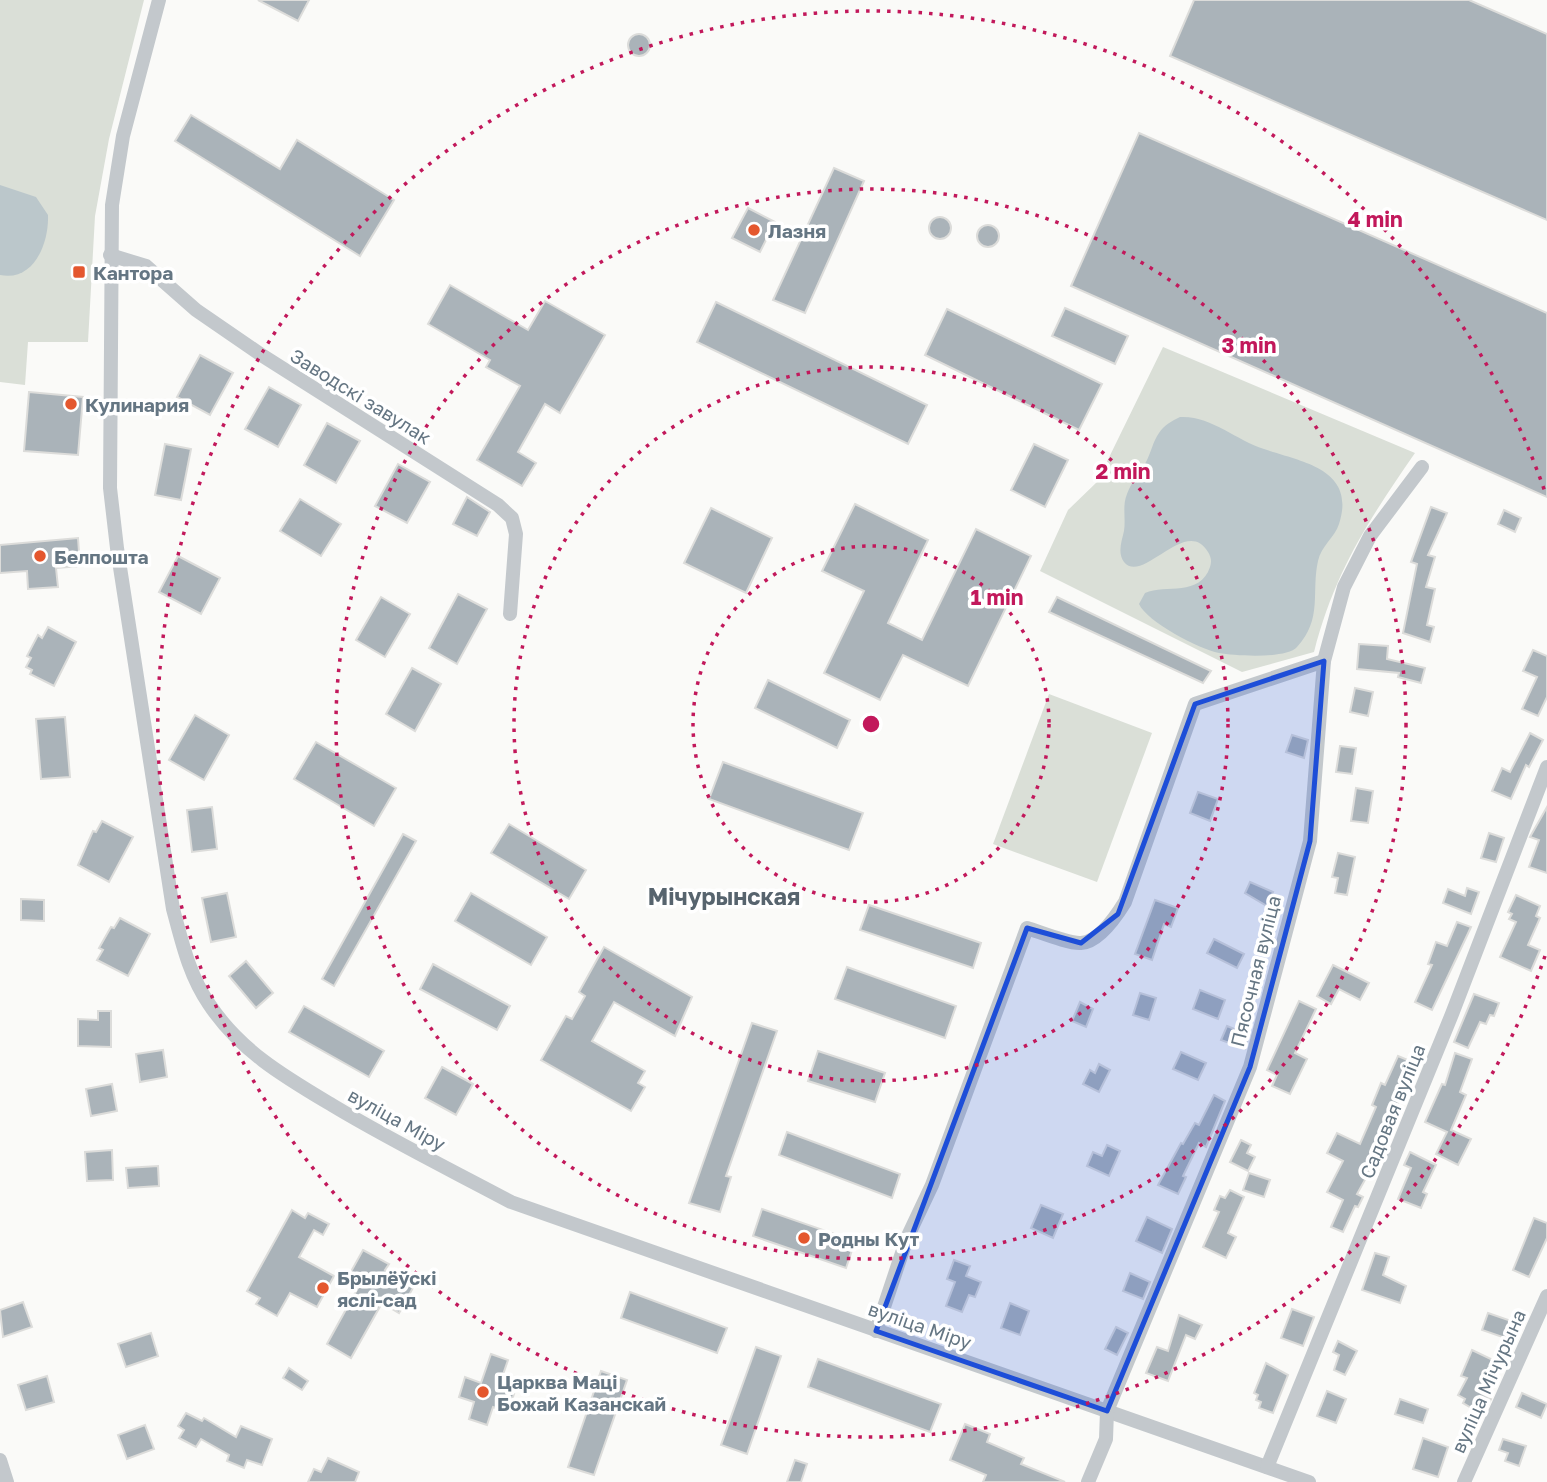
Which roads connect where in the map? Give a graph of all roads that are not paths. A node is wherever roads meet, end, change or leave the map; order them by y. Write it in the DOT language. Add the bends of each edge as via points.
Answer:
graph roads {
  1 [pos="159,0"];
  2 [pos="110,255"];
  3 [pos="1422,467"];
  4 [pos="510,614"];
  5 [pos="1324,661"];
  6 [pos="1547,766"];
  7 [pos="1547,1296"];
  8 [pos="876,1331"];
  9 [pos="1107,1411"];
  10 [pos="0,1460"];
  11 [pos="1267,1467"];
  12 [pos="7,1482"];
  13 [pos="1088,1482"];
  14 [pos="1309,1482"];
  15 [pos="1464,1482"];
  1 -- 2 [label="street, вуліца Міру" via="114,180"];
  2 -- 4 [label="street, Заводскі завулак" via="146,266 195,310 251,349 498,505 512,518 516,534"];
  2 -- 8 [label="street, вуліца Міру" via="110,488 117,548 173,909 189,966 209,1005 246,1047 278,1072 391,1140 511,1202"];
  3 -- 5 [label="street, Пясочная вуліца" via="1370,536 1343,587"];
  5 -- 8 [label="street" via="1195,704 1118,914 1081,943 1027,929 932,1185 907,1238"];
  5 -- 9 [label="street, Пясочная вуліца" via="1310,841 1250,1067"];
  6 -- 11 [label="street, Садовая вуліца" via="1452,1014"];
  7 -- 15 [label="street, вуліца Мічурына"];
  8 -- 9 [label="street, вуліца Міру"];
  9 -- 11 [label="street, вуліца Міру"];
  9 -- 13 [label="street, Пясочная вуліца" via="1106,1439"];
  10 -- 12 [label="street"];
  11 -- 14 [label="street, вуліца Міру"];
}
